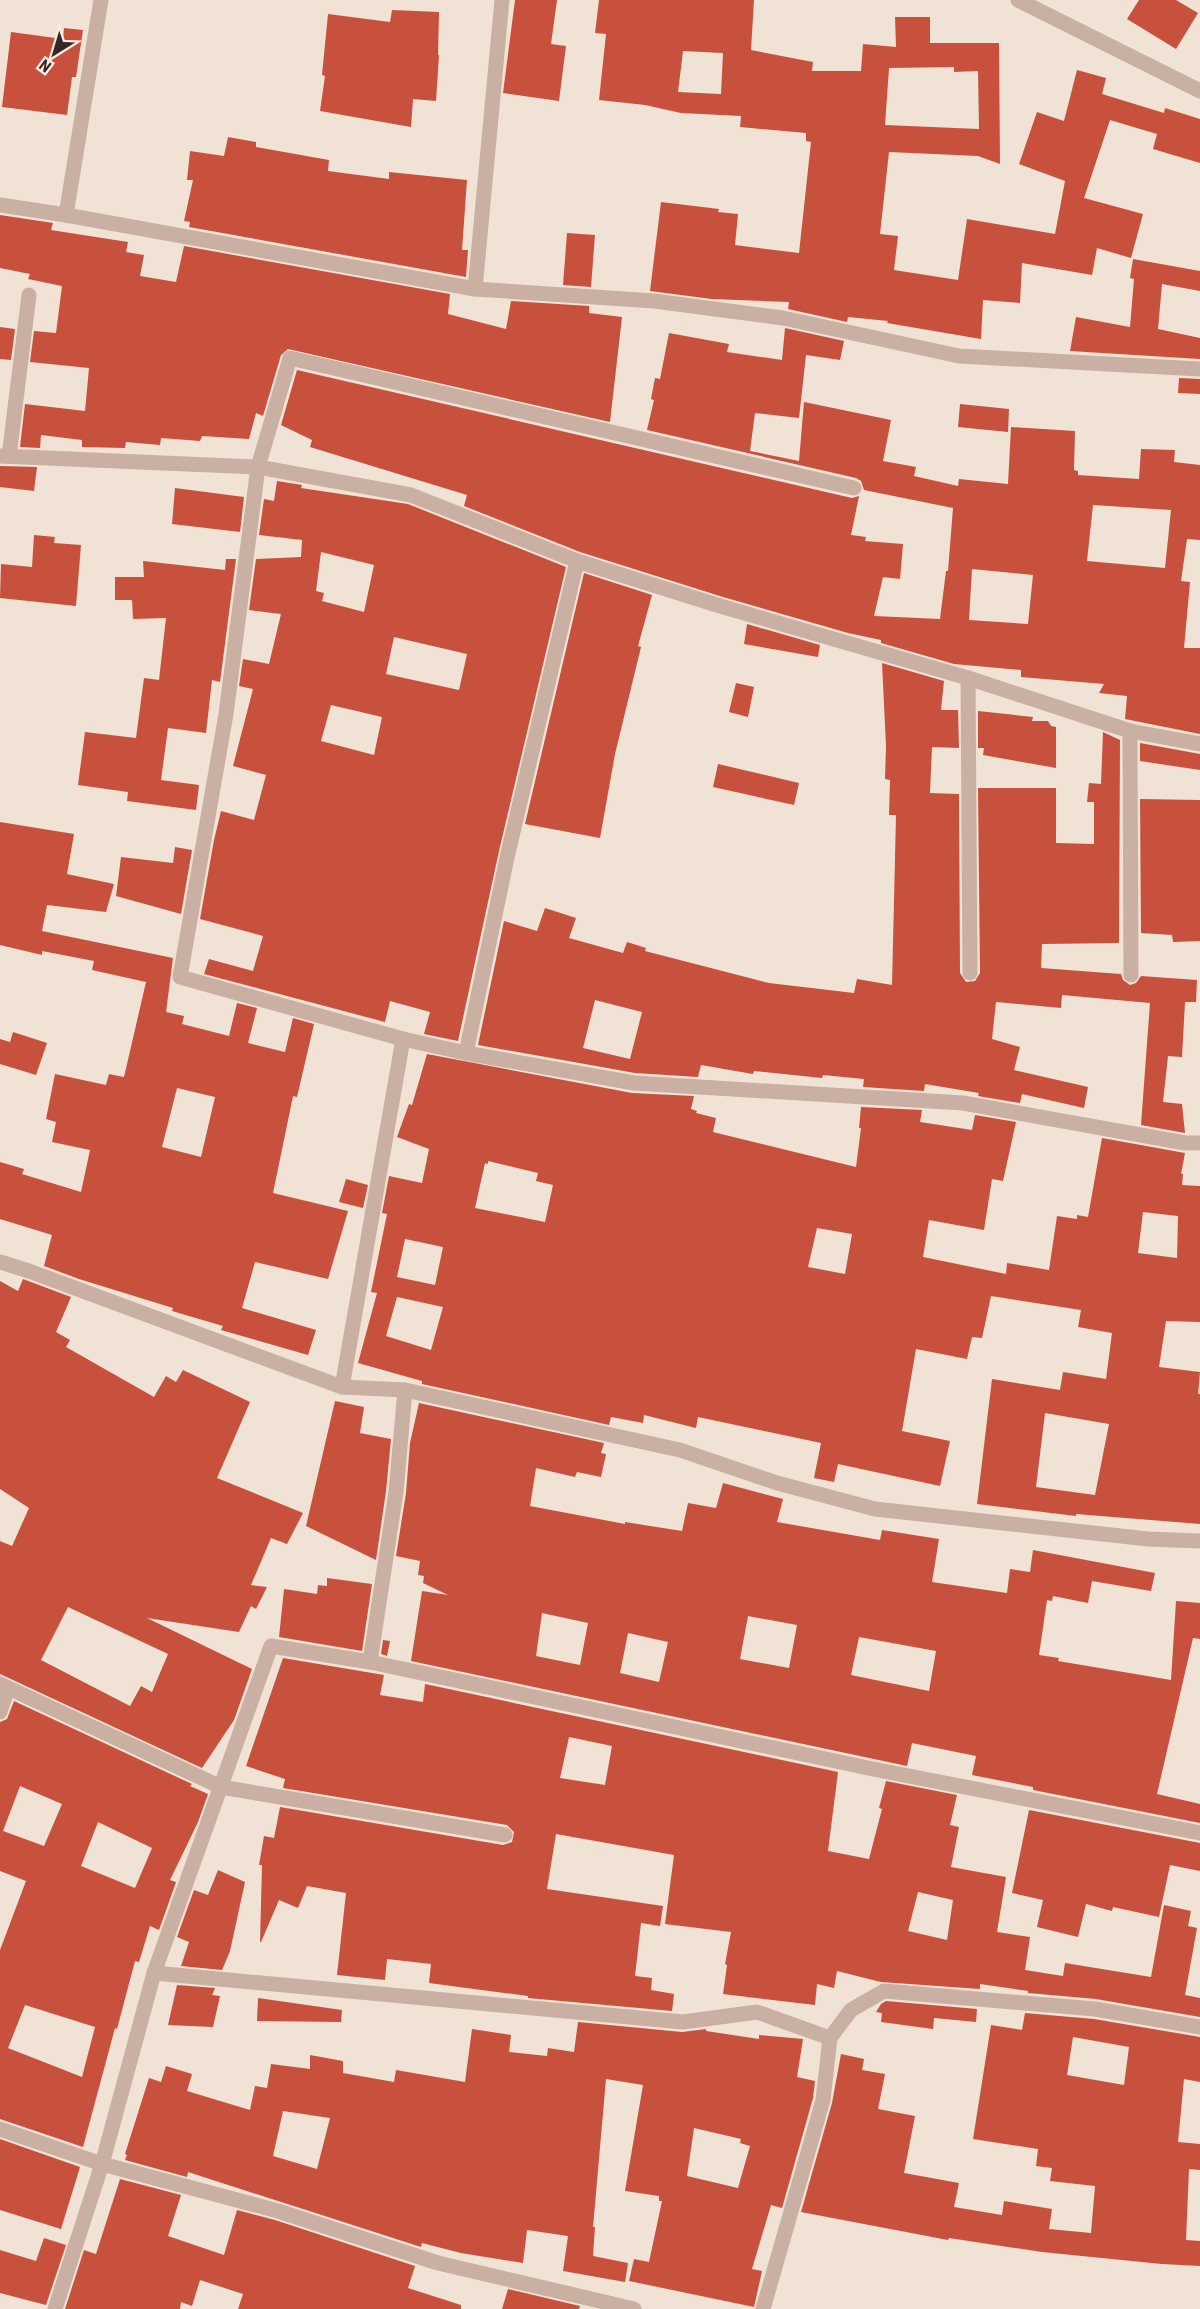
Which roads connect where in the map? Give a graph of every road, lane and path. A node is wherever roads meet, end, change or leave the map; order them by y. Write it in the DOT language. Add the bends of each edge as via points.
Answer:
graph roads {
  1 [pos="101,0"];
  2 [pos="502,0"];
  3 [pos="1018,0"];
  4 [pos="1200,91"];
  5 [pos="0,205"];
  6 [pos="66,214"];
  7 [pos="475,288"];
  8 [pos="29,294"];
  9 [pos="1200,369"];
  10 [pos="5,456"];
  11 [pos="258,467"];
  12 [pos="854,488"];
  13 [pos="577,561"];
  14 [pos="968,678"];
  15 [pos="1130,731"];
  16 [pos="1200,744"];
  17 [pos="970,974"];
  18 [pos="1131,975"];
  19 [pos="403,1038"];
  20 [pos="466,1053"];
  21 [pos="1200,1143"];
  22 [pos="0,1262"];
  23 [pos="342,1388"];
  24 [pos="405,1390"];
  25 [pos="1200,1541"];
  26 [pos="370,1662"];
  27 [pos="4,1686"];
  28 [pos="0,1712"];
  29 [pos="221,1787"];
  30 [pos="1200,1833"];
  31 [pos="504,1835"];
  32 [pos="154,1973"];
  33 [pos="1200,2027"];
  34 [pos="830,2038"];
  35 [pos="0,2129"];
  36 [pos="102,2164"];
  37 [pos="54,2309"];
  38 [pos="634,2309"];
  39 [pos="763,2309"];
  1 -- 6 [label="street"];
  2 -- 7 [label="street"];
  3 -- 4 [label="street"];
  5 -- 6 [label="street"];
  6 -- 7 [label="street"];
  7 -- 9 [label="street" via="654,301 760,315 958,356"];
  8 -- 10 [label="street"];
  10 -- 11 [label="street"];
  11 -- 12 [label="street" via="290,358"];
  11 -- 13 [label="street" via="411,495"];
  11 -- 19 [label="street" via="226,714 180,977"];
  13 -- 14 [label="street"];
  13 -- 20 [label="street" via="508,853"];
  14 -- 15 [label="street"];
  14 -- 17 [label="street"];
  15 -- 16 [label="street"];
  15 -- 18 [label="street"];
  19 -- 20 [label="street"];
  19 -- 23 [label="street"];
  20 -- 21 [label="street" via="634,1083 963,1103"];
  22 -- 23 [label="street"];
  23 -- 24 [label="street"];
  24 -- 25 [label="street" via="680,1450 777,1483 875,1509 1148,1539"];
  24 -- 26 [label="street" via="396,1492"];
  26 -- 29 [label="street" via="271,1646"];
  26 -- 30 [label="street" via="873,1769"];
  27 -- 28 [label="street"];
  27 -- 29 [label="street"];
  29 -- 31 [label="street"];
  29 -- 32 [label="street"];
  32 -- 34 [label="street" via="683,2022 757,2012"];
  32 -- 36 [label="street"];
  33 -- 34 [label="street" via="1095,2009 884,1991 851,2010"];
  34 -- 39 [label="street" via="823,2100"];
  35 -- 36 [label="street"];
  36 -- 37 [label="street"];
  36 -- 38 [label="street" via="278,2211 438,2263"];
}
